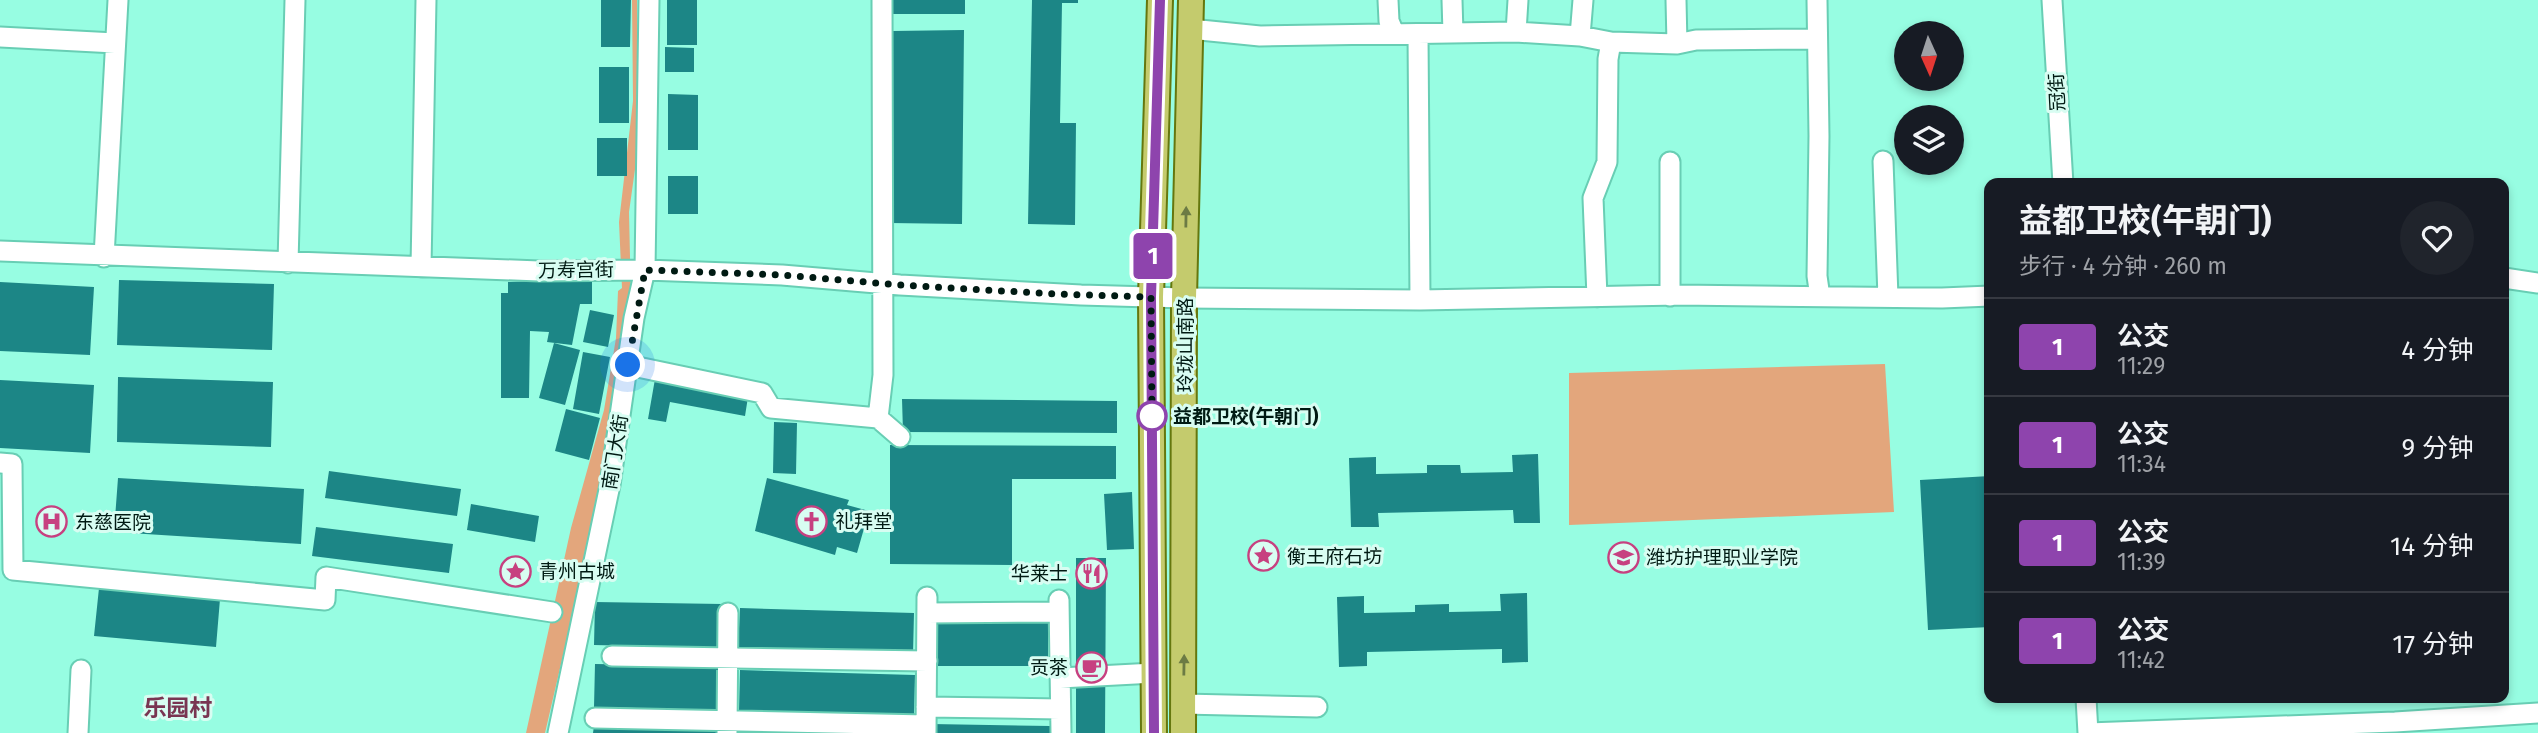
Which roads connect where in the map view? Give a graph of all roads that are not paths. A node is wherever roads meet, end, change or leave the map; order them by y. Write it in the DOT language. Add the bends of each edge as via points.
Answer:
graph roads {
  1 [pos="118,0"];
  2 [pos="295,0"];
  3 [pos="426,0"];
  4 [pos="649,0"];
  5 [pos="882,0"];
  6 [pos="1160,0"];
  7 [pos="1191,0"];
  8 [pos="1388,0"];
  9 [pos="1452,0"];
  10 [pos="1518,0"];
  11 [pos="1583,0"];
  12 [pos="1676,0"];
  13 [pos="1817,0"];
  14 [pos="2052,0"];
  15 [pos="1191,29"];
  16 [pos="1516,32"];
  17 [pos="1394,33"];
  18 [pos="1453,33"];
  19 [pos="1418,34"];
  20 [pos="1580,36"];
  21 [pos="0,37"];
  22 [pos="1817,39"];
  23 [pos="1611,42"];
  24 [pos="116,43"];
  25 [pos="1677,44"];
  26 [pos="1670,162"];
  27 [pos="1883,162"];
  28 [pos="2063,178"];
  29 [pos="0,251"];
  30 [pos="104,257"];
  31 [pos="289,263"];
  32 [pos="421,267"];
  33 [pos="645,270"];
  34 [pos="2509,279"];
  35 [pos="883,283"];
  36 [pos="2538,284"];
  37 [pos="1670,296"];
  38 [pos="1984,296"];
  39 [pos="1151,297"];
  40 [pos="1597,297"];
  41 [pos="1819,297"];
  42 [pos="1184,298"];
  43 [pos="1888,298"];
  44 [pos="1420,300"];
  45 [pos="628,365"];
  46 [pos="878,418"];
  47 [pos="900,437"];
  48 [pos="0,463"];
  49 [pos="552,612"];
  50 [pos="728,613"];
  51 [pos="611,656"];
  52 [pos="727,658"];
  53 [pos="927,660"];
  54 [pos="81,670"];
  55 [pos="1154,674"];
  56 [pos="1060,678"];
  57 [pos="2086,703"];
  58 [pos="1183,704"];
  59 [pos="1317,707"];
  60 [pos="1060,709"];
  61 [pos="2538,713"];
  62 [pos="595,718"];
  63 [pos="926,721"];
  64 [pos="727,727"];
  65 [pos="78,733"];
  66 [pos="558,733"];
  67 [pos="1061,733"];
  68 [pos="1154,733"];
  69 [pos="1183,733"];
  70 [pos="2088,733"];
  1 -- 24 [label="street"];
  2 -- 31 [label="street"];
  3 -- 32 [label="street"];
  4 -- 33 [label="street, 南门大街"];
  5 -- 35 [label="street"];
  6 -- 39 [label="main road, 玲珑山南路"];
  7 -- 15 [label="main road, 玲珑山南路"];
  8 -- 17 [label="street"];
  9 -- 18 [label="street"];
  10 -- 16 [label="street"];
  11 -- 20 [label="street"];
  12 -- 25 [label="street"];
  13 -- 22 [label="street"];
  14 -- 28 [label="street, 冠街"];
  15 -- 17 [label="street" via="1260,36"];
  42 -- 15 [label="main road, 玲珑山南路, one-way"];
  16 -- 18 [label="street"];
  16 -- 20 [label="street"];
  17 -- 19 [label="street"];
  18 -- 19 [label="street"];
  19 -- 44 [label="street"];
  20 -- 23 [label="street"];
  21 -- 24 [label="street"];
  22 -- 25 [label="street"];
  22 -- 41 [label="street"];
  23 -- 25 [label="street"];
  23 -- 40 [label="street" via="1607,162 1593,198"];
  24 -- 30 [label="street"];
  26 -- 37 [label="street"];
  27 -- 43 [label="street"];
  29 -- 30 [label="street, 万寿宫街"];
  30 -- 31 [label="street, 万寿宫街"];
  31 -- 32 [label="street, 万寿宫街"];
  32 -- 33 [label="street, 万寿宫街"];
  33 -- 35 [label="street, 万寿宫街"];
  33 -- 45 [label="street, 南门大街"];
  34 -- 36 [label="street"];
  35 -- 39 [label="street, 万寿宫街"];
  35 -- 46 [label="street"];
  37 -- 40 [label="street, 万寿宫街"];
  37 -- 41 [label="street, 万寿宫街"];
  38 -- 43 [label="street, 万寿宫街"];
  39 -- 42 [label="street, 万寿宫街"];
  39 -- 55 [label="main road, 玲珑山南路"];
  40 -- 44 [label="street, 万寿宫街"];
  41 -- 43 [label="street, 万寿宫街"];
  42 -- 44 [label="street, 万寿宫街"];
  58 -- 42 [label="main road, 玲珑山南路, one-way"];
  45 -- 46 [label="street" via="762,393 771,408"];
  45 -- 66 [label="street, 南门大街" via="610,485"];
  46 -- 47 [label="street"];
  48 -- 49 [label="street" via="12,464 13,570 325,600 326,577"];
  50 -- 52 [label="street"];
  51 -- 52 [label="street"];
  52 -- 53 [label="street"];
  52 -- 64 [label="street"];
  53 -- 56 [label="street" via="927,605 1059,606"];
  53 -- 63 [label="street"];
  54 -- 65 [label="street"];
  55 -- 56 [label="street"];
  55 -- 68 [label="main road, 玲珑山南路"];
  56 -- 60 [label="street"];
  57 -- 70 [label="street"];
  58 -- 59 [label="street"];
  58 -- 69 [label="main road, 玲珑山南路"];
  60 -- 63 [label="street"];
  60 -- 67 [label="street"];
  61 -- 70 [label="street"];
  62 -- 64 [label="street"];
  63 -- 64 [label="street"];
}
